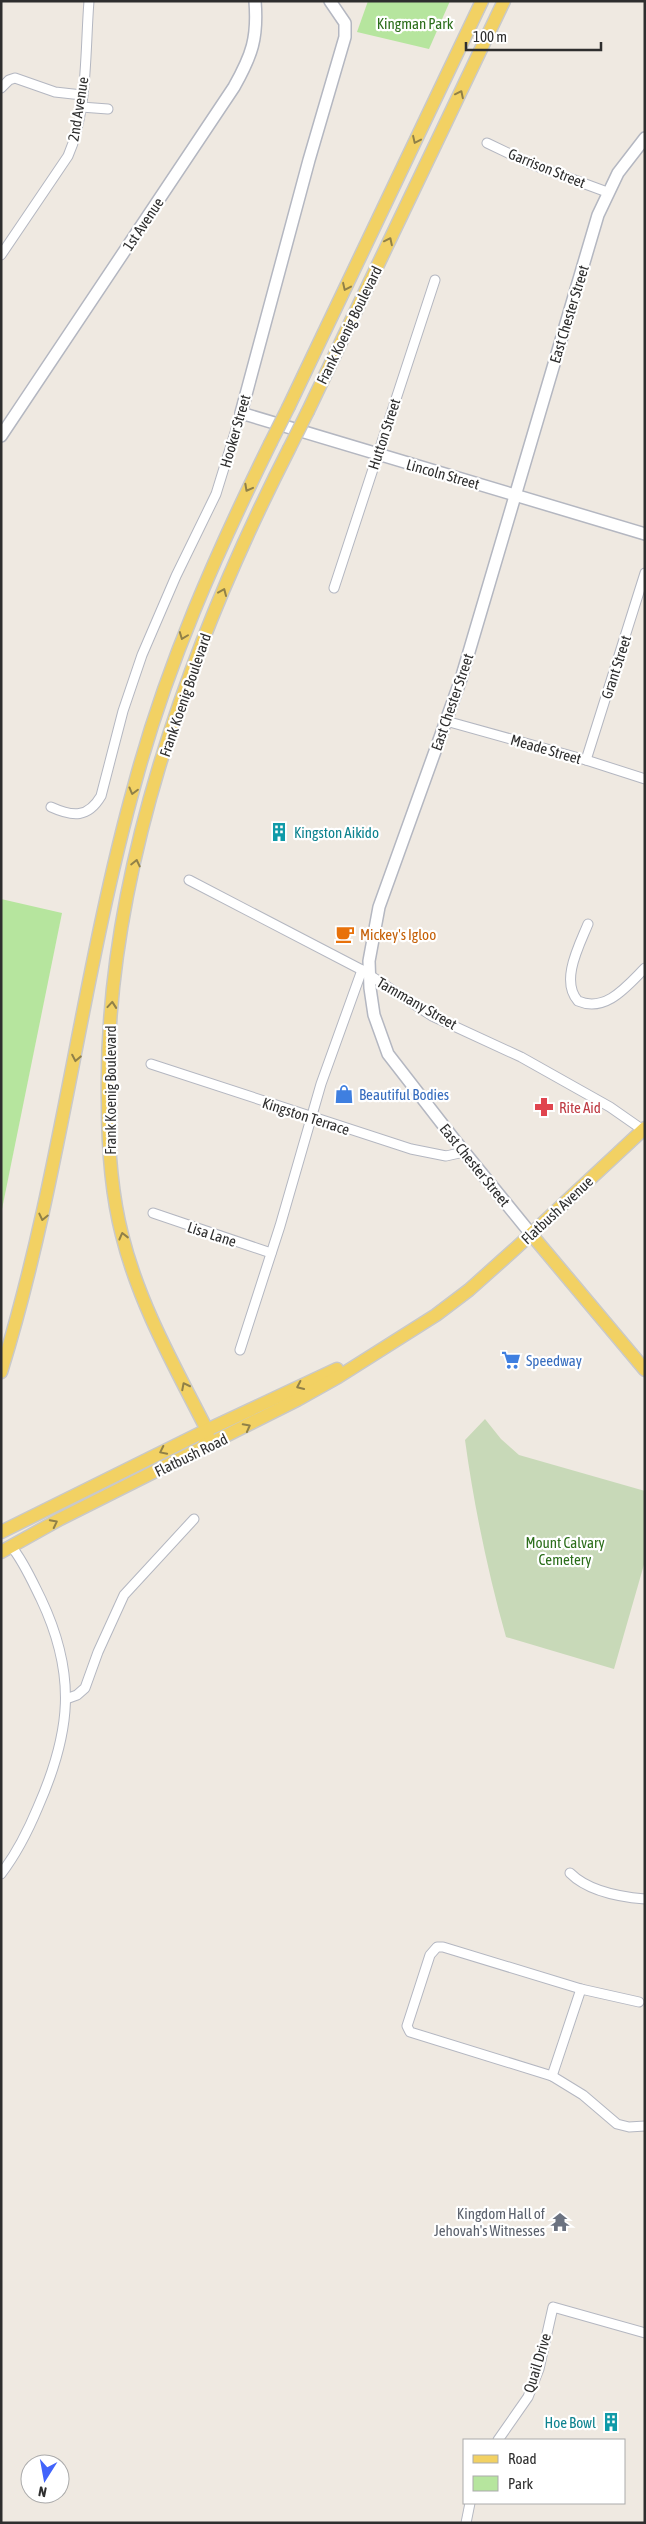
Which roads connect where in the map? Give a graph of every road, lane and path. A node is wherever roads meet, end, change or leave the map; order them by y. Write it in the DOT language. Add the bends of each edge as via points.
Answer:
graph roads {
  1 [pos="89,1"];
  2 [pos="256,1"];
  3 [pos="330,1"];
  4 [pos="482,1"];
  5 [pos="504,1"];
  6 [pos="1,88"];
  7 [pos="82,95"];
  8 [pos="81,107"];
  9 [pos="108,109"];
  10 [pos="645,138"];
  11 [pos="487,142"];
  12 [pos="607,192"];
  13 [pos="1,255"];
  14 [pos="435,280"];
  15 [pos="241,413"];
  16 [pos="1,436"];
  17 [pos="377,454"];
  18 [pos="514,495"];
  19 [pos="645,534"];
  20 [pos="645,573"];
  21 [pos="334,588"];
  22 [pos="446,722"];
  23 [pos="586,760"];
  24 [pos="645,779"];
  25 [pos="51,807"];
  26 [pos="189,880"];
  27 [pos="588,924"];
  28 [pos="645,968"];
  29 [pos="365,973"];
  30 [pos="150,1064"];
  31 [pos="311,1118"];
  32 [pos="644,1129"];
  33 [pos="464,1152"];
  34 [pos="153,1213"];
  35 [pos="531,1234"];
  36 [pos="271,1253"];
  37 [pos="469,1290"];
  38 [pos="240,1350"];
  39 [pos="376,1351"];
  40 [pos="645,1370"];
  41 [pos="1,1372"];
  42 [pos="207,1430"];
  43 [pos="202,1449"];
  44 [pos="194,1519"];
  45 [pos="1,1532"];
  46 [pos="6,1549"];
  47 [pos="66,1699"];
  48 [pos="1,1874"];
  49 [pos="570,1874"];
  50 [pos="645,1899"];
  51 [pos="581,1989"];
  52 [pos="639,2002"];
  53 [pos="552,2076"];
  54 [pos="645,2126"];
  55 [pos="645,2333"];
  56 [pos="499,2439"];
  57 [pos="470,2504"];
  58 [pos="466,2523"];
  1 -- 7 [label="street, 2nd Avenue"];
  2 -- 16 [label="street, 1st Avenue" via="256,36 234,87"];
  3 -- 15 [label="street, Hooker Street" via="345,23 345,37"];
  4 -- 41 [label="main road, Frank Koenig Boulevard, one-way, bridge" via="239,505 163,690 111,880 44,1216"];
  42 -- 5 [label="main road, Frank Koenig Boulevard, one-way, bridge" via="145,1304 122,1234 113,1187 109,1137 110,1016 127,902 172,728 217,605"];
  6 -- 7 [label="street" via="15,78 55,92"];
  7 -- 8 [label="street, 2nd Avenue"];
  8 -- 9 [label="street"];
  8 -- 13 [label="street, 2nd Avenue" via="76,139 68,156"];
  10 -- 12 [label="street, East Chester Street"];
  11 -- 12 [label="street, Garrison Street" via="531,164"];
  12 -- 18 [label="street, East Chester Street"];
  14 -- 17 [label="street, Hutton Street"];
  15 -- 17 [label="street, Lincoln Street"];
  15 -- 25 [label="street, Hooker Street" via="216,494 142,655 123,711 101,796 87,812 76,814"];
  17 -- 18 [label="street, Lincoln Street"];
  17 -- 21 [label="street, Hutton Street"];
  18 -- 19 [label="street, Lincoln Street"];
  18 -- 22 [label="street, East Chester Street"];
  20 -- 23 [label="street, Grant Street"];
  22 -- 23 [label="street, Meade Street"];
  22 -- 29 [label="street, East Chester Street" via="379,907"];
  23 -- 24 [label="street, Meade Street"];
  26 -- 29 [label="street, Tammany Street"];
  27 -- 28 [label="street" via="570,979 578,1002 593,1006 609,1000"];
  29 -- 31 [label="street, East Chester Street" via="328,1062"];
  29 -- 32 [label="street, Tammany Street" via="432,1016 520,1057"];
  29 -- 33 [label="street, East Chester Street" via="374,1016 388,1054"];
  30 -- 31 [label="street, Kingston Terrace"];
  31 -- 33 [label="street, Kingston Terrace" via="428,1153 446,1156"];
  31 -- 36 [label="street, East Chester Street"];
  32 -- 35 [label="main road, Flatbush Avenue"];
  33 -- 35 [label="street, East Chester Street"];
  34 -- 36 [label="street, Lisa Lane"];
  35 -- 37 [label="main road, Flatbush Avenue"];
  35 -- 40 [label="main road"];
  36 -- 38 [label="street, East Chester Street"];
  37 -- 39 [label="main road, Flatbush Road"];
  39 -- 42 [label="main road, Flatbush Road, one-way"];
  43 -- 39 [label="main road, Flatbush Road, one-way" via="318,1388"];
  42 -- 43 [label="main road" via="208,1437"];
  42 -- 45 [label="main road, Flatbush Road, one-way"];
  46 -- 43 [label="main road, Flatbush Road, one-way"];
  44 -- 47 [label="street" via="124,1595 85,1688"];
  45 -- 46 [label="main road"];
  46 -- 47 [label="street" via="20,1557 56,1634 63,1661"];
  47 -- 48 [label="street" via="62,1743 52,1775 24,1840"];
  49 -- 50 [label="street" via="578,1881 608,1892"];
  51 -- 52 [label="street"];
  51 -- 53 [label="street"];
  51 -- 53 [label="street" via="443,1947 437,1947 430,1954 407,2026 410,2032"];
  53 -- 54 [label="street" via="583,2095 617,2124 629,2128"];
  55 -- 56 [label="street, Quail Drive" via="553,2307 539,2369 528,2397"];
  57 -- 58 [label="street"];
}
